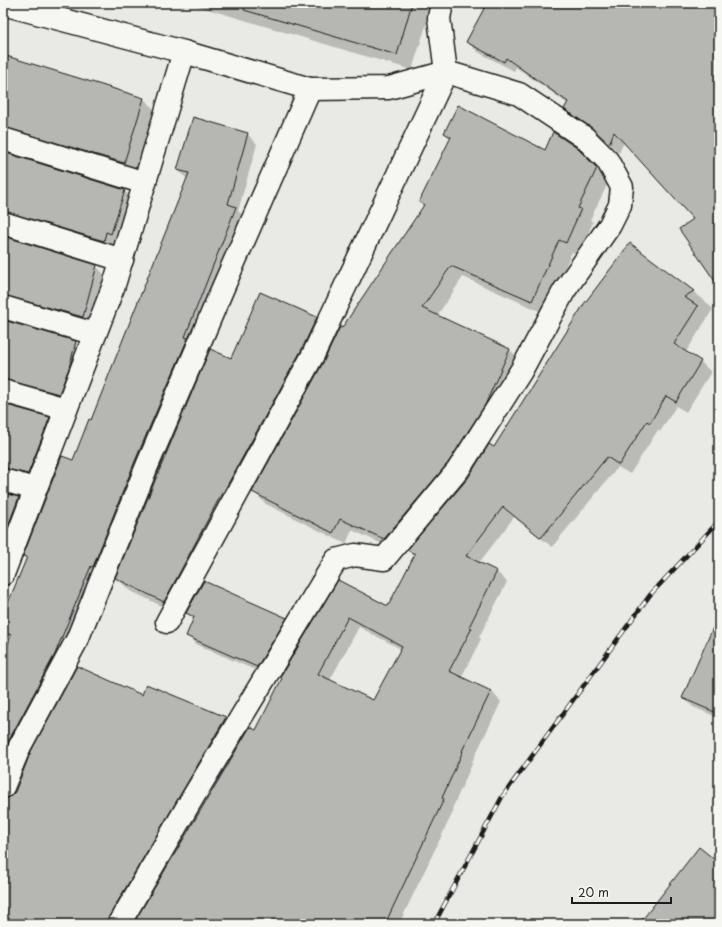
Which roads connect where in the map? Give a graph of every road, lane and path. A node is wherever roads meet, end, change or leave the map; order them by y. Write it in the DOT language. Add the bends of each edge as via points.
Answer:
graph roads {
  1 [pos="442,3"];
  2 [pos="3,4"];
  3 [pos="184,52"];
  4 [pos="446,72"];
  5 [pos="310,88"];
  6 [pos="3,139"];
  7 [pos="145,183"];
  8 [pos="3,223"];
  9 [pos="122,260"];
  10 [pos="3,307"];
  11 [pos="95,334"];
  12 [pos="3,391"];
  13 [pos="66,409"];
  14 [pos="3,480"];
  15 [pos="35,489"];
  16 [pos="3,574"];
  17 [pos="167,622"];
  18 [pos="3,787"];
  19 [pos="119,924"];
  1 -- 4 [label="street" via="439,18"];
  2 -- 3 [label="street"];
  3 -- 5 [label="street"];
  3 -- 7 [label="street"];
  4 -- 5 [label="street" via="389,88"];
  4 -- 17 [label="street" via="313,355"];
  4 -- 19 [label="street" via="519,94 585,138 608,160 622,187 620,205 610,225 564,290 521,371 458,470 384,559 355,556 336,560"];
  5 -- 18 [label="street" via="153,451 77,640 20,746"];
  6 -- 7 [label="street"];
  7 -- 9 [label="street"];
  8 -- 9 [label="street"];
  9 -- 11 [label="street"];
  10 -- 11 [label="street"];
  11 -- 13 [label="street"];
  12 -- 13 [label="street"];
  13 -- 15 [label="street"];
  14 -- 15 [label="street"];
  15 -- 16 [label="street"];
}
